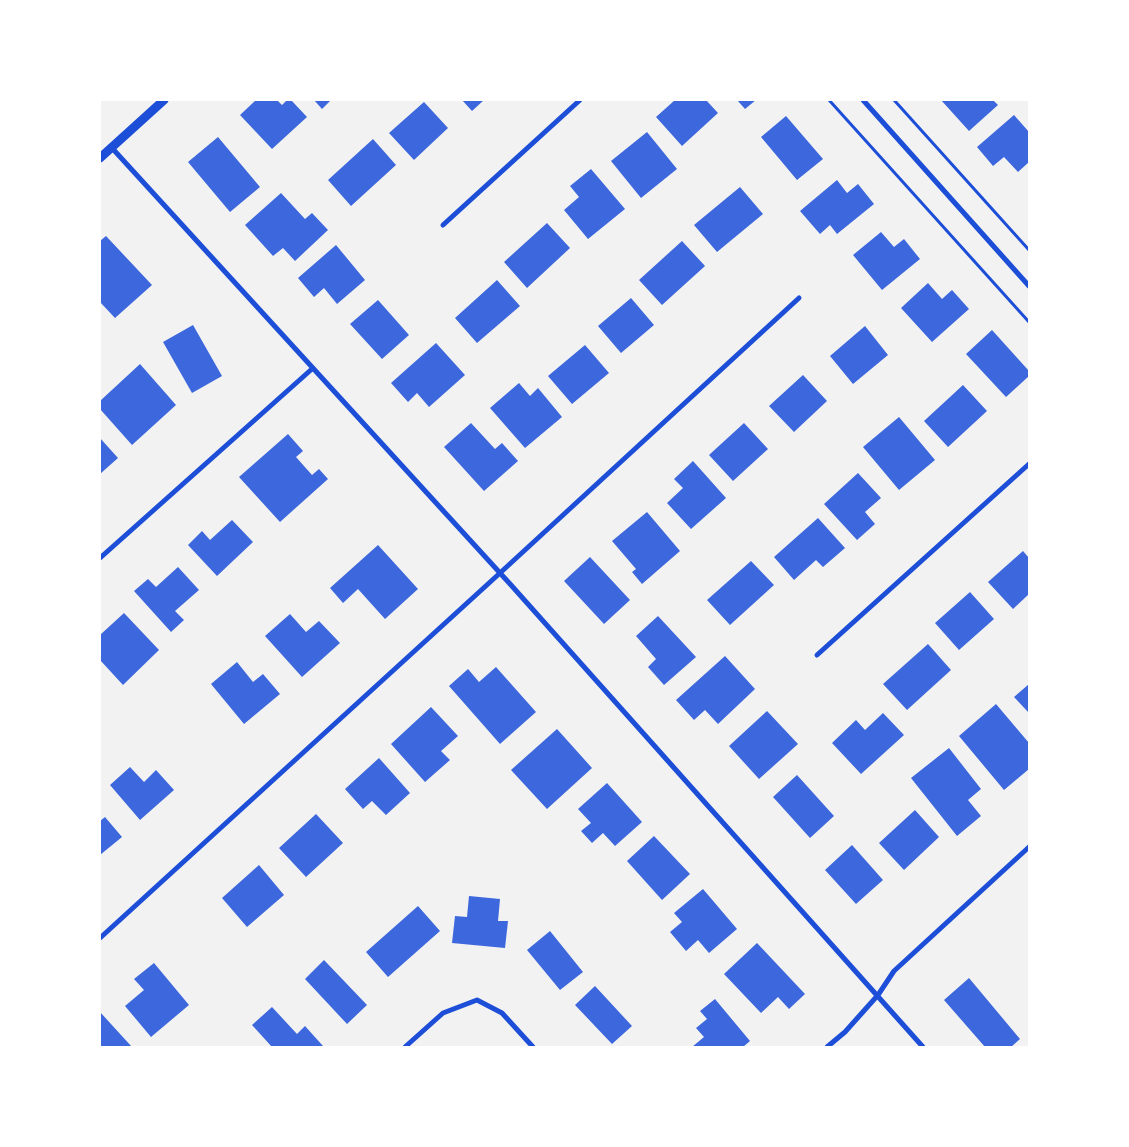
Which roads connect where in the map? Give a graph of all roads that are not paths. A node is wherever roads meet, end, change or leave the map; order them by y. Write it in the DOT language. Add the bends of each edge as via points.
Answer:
graph roads {
  1 [pos="164,100"];
  2 [pos="580,100"];
  3 [pos="863,100"];
  4 [pos="112,148"];
  5 [pos="100,158"];
  6 [pos="443,225"];
  7 [pos="1029,286"];
  8 [pos="799,298"];
  9 [pos="313,368"];
  10 [pos="1029,464"];
  11 [pos="100,558"];
  12 [pos="500,573"];
  13 [pos="817,655"];
  14 [pos="1029,847"];
  15 [pos="100,938"];
  16 [pos="878,995"];
  17 [pos="405,1047"];
  18 [pos="533,1047"];
  19 [pos="828,1047"];
  20 [pos="923,1047"];
  1 -- 4 [label="street"];
  2 -- 6 [label="street"];
  3 -- 7 [label="street"];
  4 -- 5 [label="street"];
  4 -- 9 [label="street"];
  8 -- 12 [label="street"];
  9 -- 11 [label="street"];
  9 -- 12 [label="street"];
  10 -- 13 [label="street"];
  12 -- 15 [label="street"];
  12 -- 16 [label="street"];
  14 -- 16 [label="street" via="894,971"];
  16 -- 19 [label="street"];
  16 -- 20 [label="street"];
  17 -- 18 [label="street" via="443,1012 477,1000 502,1013"];
}
